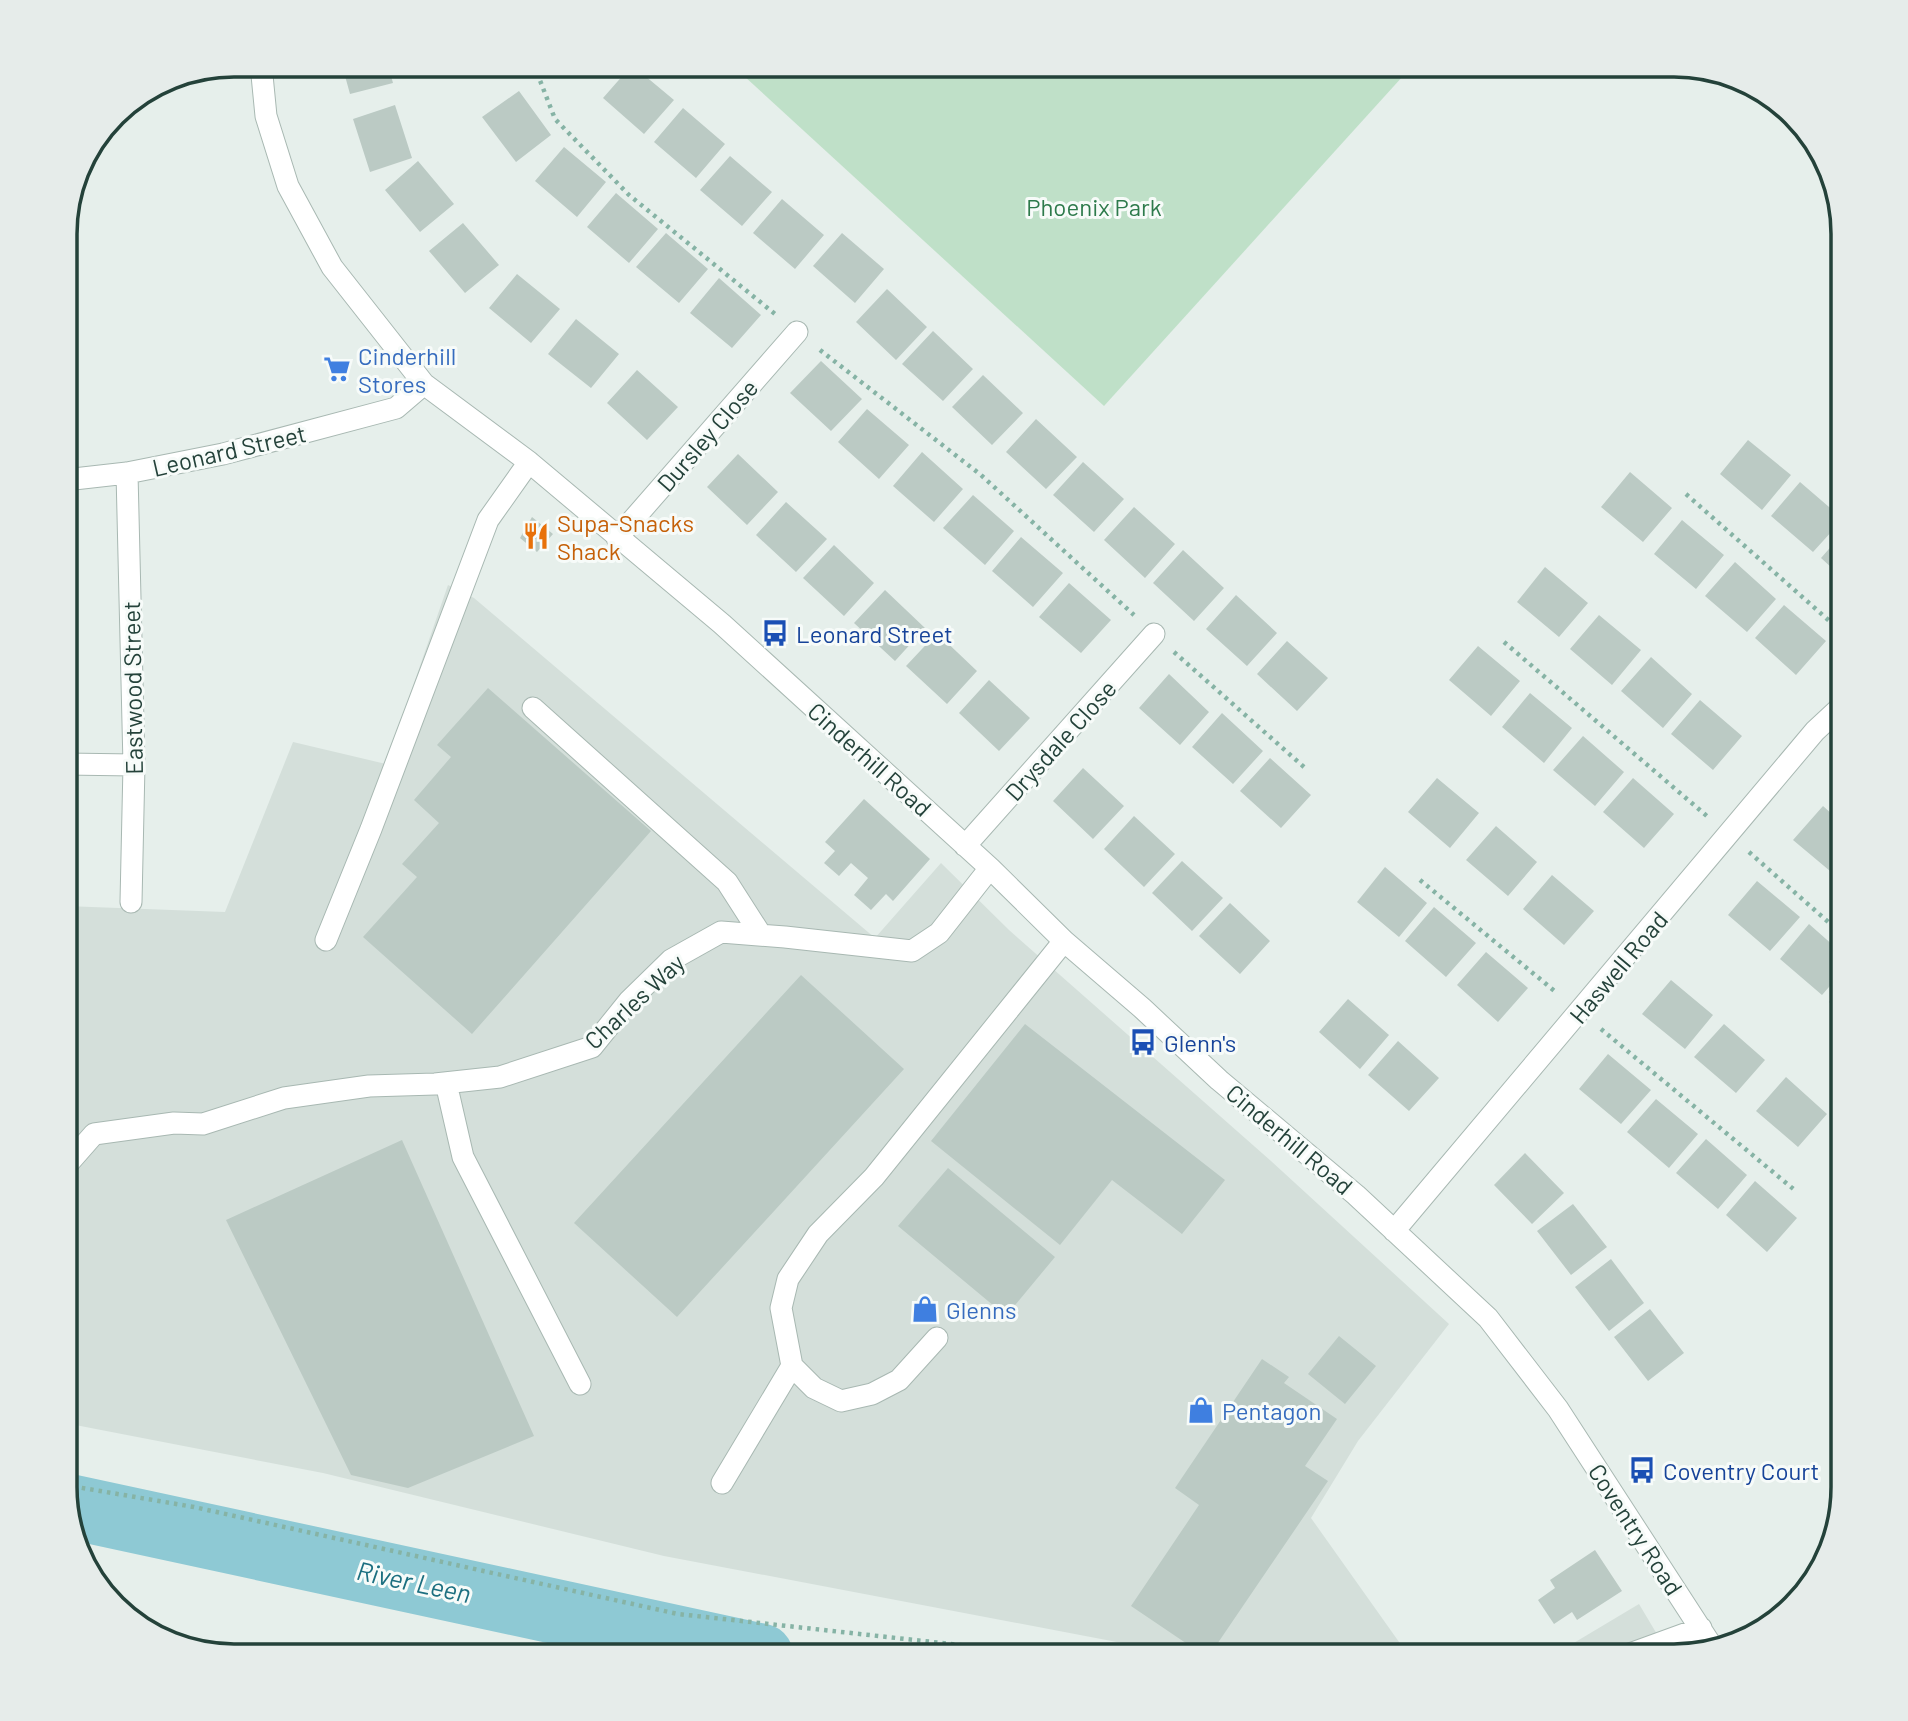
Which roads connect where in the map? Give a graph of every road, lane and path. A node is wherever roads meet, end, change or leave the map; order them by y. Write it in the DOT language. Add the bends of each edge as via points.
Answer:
graph roads {
  1 [pos="262,77"];
  2 [pos="539,77"];
  3 [pos="629,195"];
  4 [pos="797,332"];
  5 [pos="424,384"];
  6 [pos="529,463"];
  7 [pos="127,473"];
  8 [pos="77,479"];
  9 [pos="1686,494"];
  10 [pos="617,538"];
  11 [pos="1831,622"];
  12 [pos="1154,634"];
  13 [pos="1504,642"];
  14 [pos="533,708"];
  15 [pos="1831,716"];
  16 [pos="77,765"];
  17 [pos="134,765"];
  18 [pos="1730,835"];
  19 [pos="965,846"];
  20 [pos="990,868"];
  21 [pos="1420,880"];
  22 [pos="131,902"];
  23 [pos="1831,925"];
  24 [pos="761,935"];
  25 [pos="326,940"];
  26 [pos="1064,941"];
  27 [pos="1580,1012"];
  28 [pos="446,1083"];
  29 [pos="77,1153"];
  30 [pos="1797,1192"];
  31 [pos="1394,1231"];
  32 [pos="937,1338"];
  33 [pos="792,1366"];
  34 [pos="580,1384"];
  35 [pos="1558,1409"];
  36 [pos="722,1483"];
  37 [pos="77,1487"];
  38 [pos="1701,1628"];
  39 [pos="1708,1640"];
  40 [pos="948,1644"];
  41 [pos="1657,1644"];
  1 -- 5 [label="street, Cinderhill Road" via="267,116 288,186 332,267"];
  2 -- 3 [label="path" via="555,119"];
  4 -- 10 [label="street, Dursley Close"];
  5 -- 6 [label="street, Cinderhill Road"];
  5 -- 7 [label="street, Leonard Street" via="396,408 223,454"];
  6 -- 10 [label="street, Cinderhill Road"];
  6 -- 25 [label="street" via="488,520"];
  7 -- 8 [label="street, Leonard Street"];
  7 -- 17 [label="street, Eastwood Street"];
  9 -- 11 [label="path"];
  10 -- 19 [label="street, Cinderhill Road" via="722,624"];
  12 -- 19 [label="street, Drysdale Close"];
  13 -- 18 [label="path"];
  14 -- 24 [label="street" via="727,882"];
  15 -- 18 [label="street, Haswell Road"];
  16 -- 17 [label="street"];
  17 -- 22 [label="street, Eastwood Street"];
  18 -- 23 [label="path"];
  18 -- 27 [label="street, Haswell Road"];
  19 -- 20 [label="street, Cinderhill Road"];
  20 -- 24 [label="street, Charles Way" via="939,933 912,951"];
  20 -- 26 [label="street, Cinderhill Road"];
  21 -- 27 [label="path"];
  24 -- 28 [label="street, Charles Way" via="721,932 671,960 592,1047 500,1077"];
  26 -- 31 [label="street, Cinderhill Road"];
  26 -- 33 [label="street" via="874,1177 817,1234 800,1258 788,1279 781,1308"];
  27 -- 30 [label="path"];
  27 -- 31 [label="street, Haswell Road"];
  28 -- 29 [label="street, Charles Way" via="369,1086 284,1098 203,1124 174,1123 94,1134"];
  28 -- 34 [label="street" via="463,1157"];
  31 -- 35 [label="street, Cinderhill Road" via="1488,1318"];
  32 -- 33 [label="street" via="899,1380 872,1394 841,1401 814,1388"];
  33 -- 36 [label="street"];
  35 -- 38 [label="street, Coventry Road"];
  37 -- 40 [label="path" via="194,1507 678,1615"];
  38 -- 39 [label="street, Coventry Road"];
  38 -- 41 [label="street"];
}
